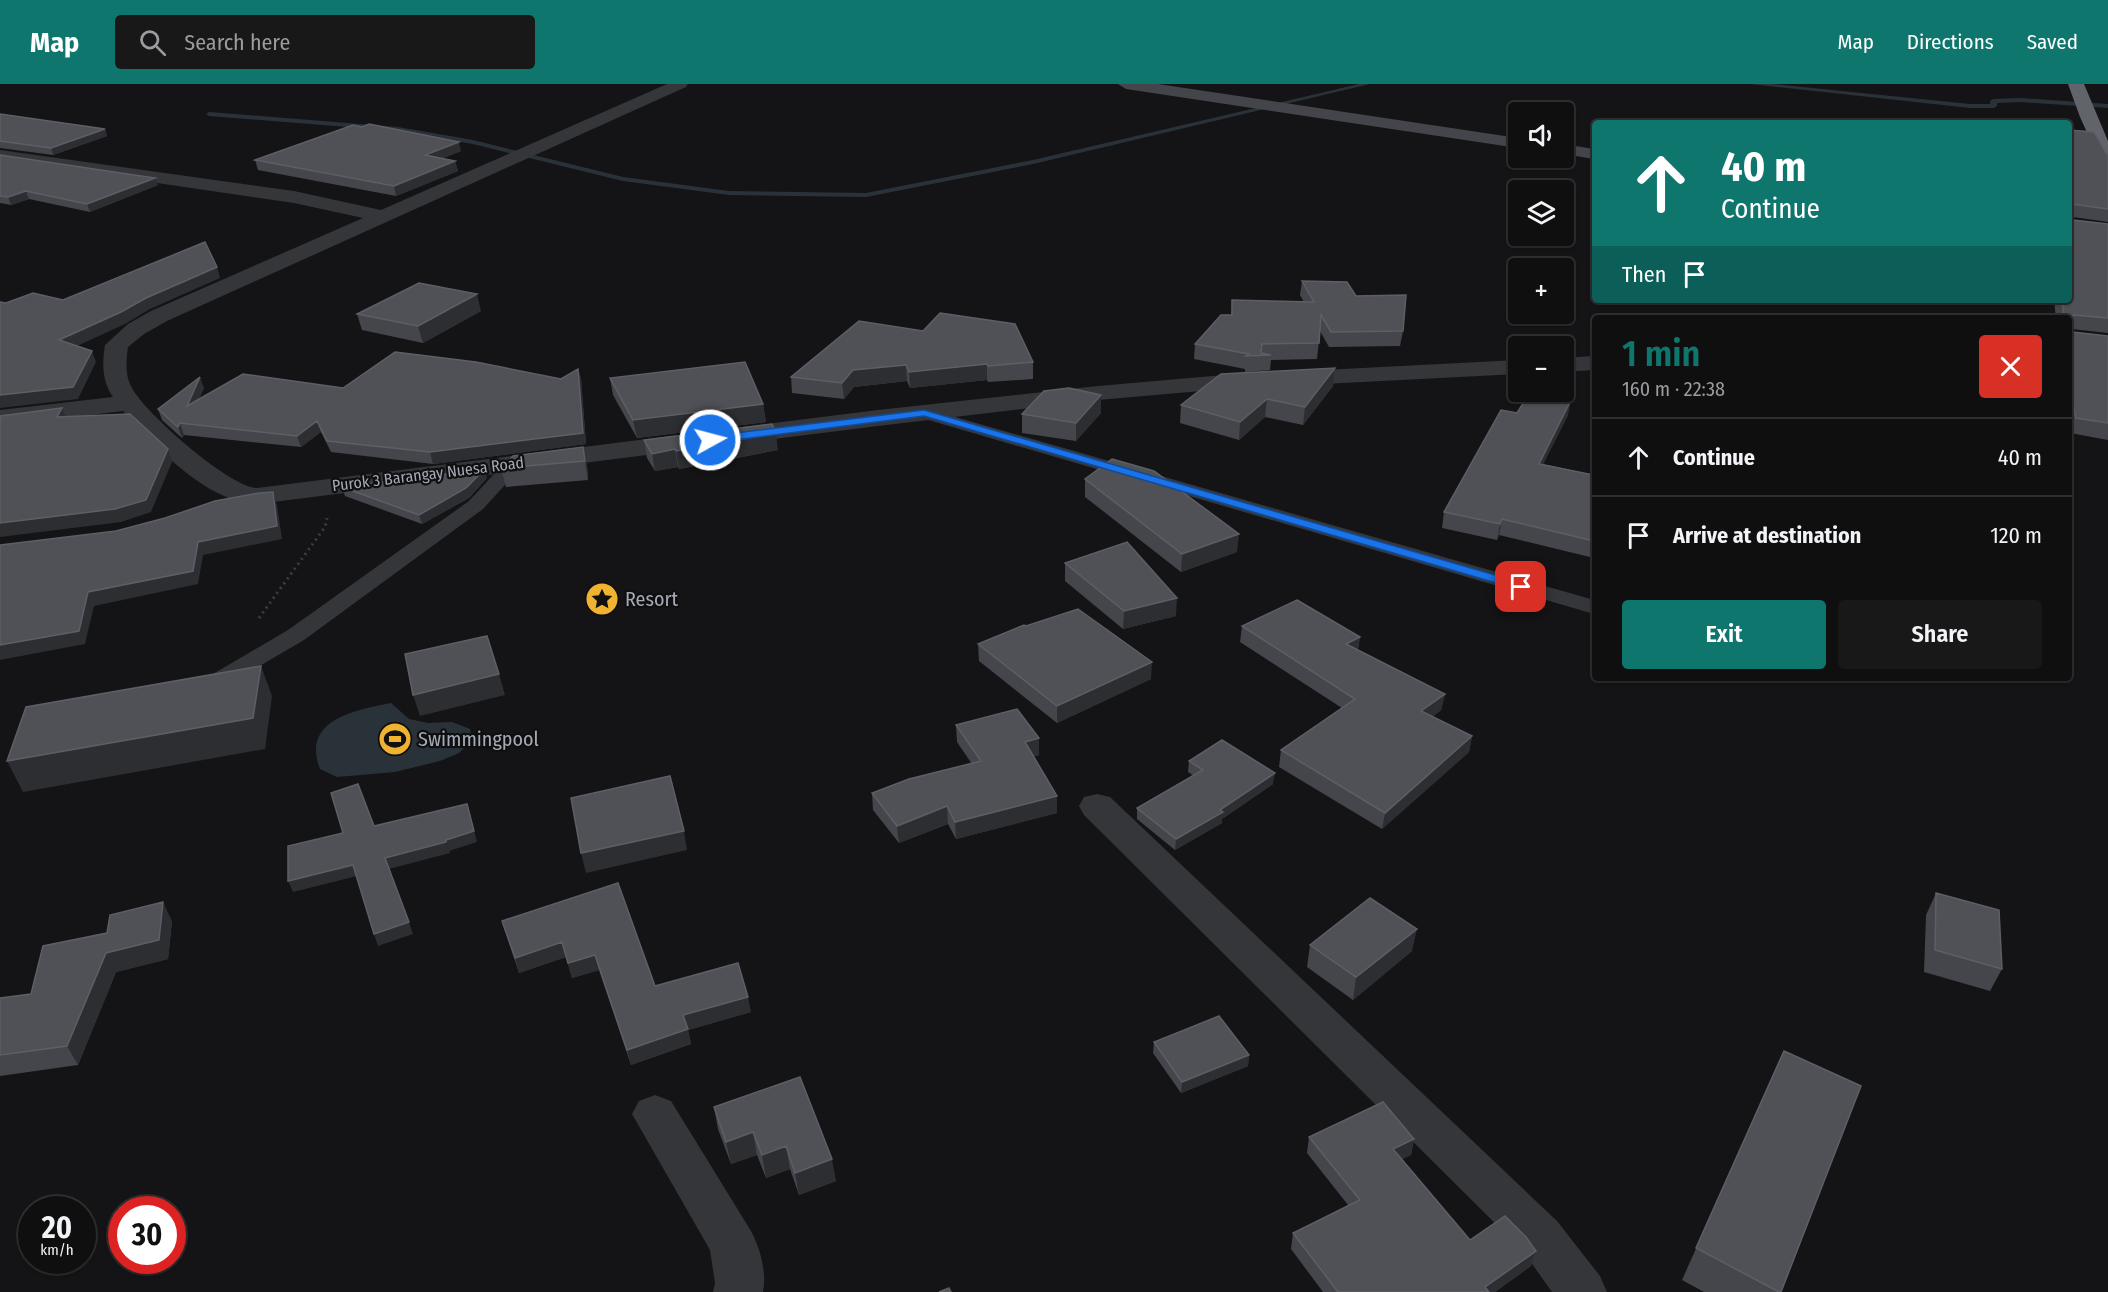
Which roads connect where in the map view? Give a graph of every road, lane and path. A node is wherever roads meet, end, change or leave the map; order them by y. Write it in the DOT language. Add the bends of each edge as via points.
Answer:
graph roads {
  1 [pos="680,84"];
  2 [pos="1126,84"];
  3 [pos="2076,84"];
  4 [pos="1508,141"];
  5 [pos="1574,151"];
  6 [pos="1592,154"];
  7 [pos="0,155"];
  8 [pos="2108,159"];
  9 [pos="383,216"];
  10 [pos="1592,363"];
  11 [pos="1574,364"];
  12 [pos="1508,368"];
  13 [pos="127,403"];
  14 [pos="924,413"];
  15 [pos="0,418"];
  16 [pos="516,463"];
  17 [pos="335,485"];
  18 [pos="241,495"];
  19 [pos="210,505"];
  20 [pos="1592,606"];
  21 [pos="257,621"];
  22 [pos="191,694"];
  23 [pos="1097,806"];
  24 [pos="654,1114"];
  25 [pos="738,1292"];
  26 [pos="1582,1292"];
  1 -- 9 [label="street, Purok 3 Barangay Nuesa Road"];
  2 -- 4 [label="main road"];
  3 -- 8 [label="highway"];
  5 -- 6 [label="main road"];
  7 -- 9 [label="street" via="294,197"];
  9 -- 13 [label="street, Purok 3 Barangay Nuesa Road" via="136,329 117,345 114,369"];
  10 -- 11 [label="street"];
  12 -- 14 [label="street, Purok 3 Barangay Nuesa Road" via="1224,382"];
  13 -- 15 [label="street"];
  13 -- 18 [label="street, Purok 3 Barangay Nuesa Road" via="205,474"];
  14 -- 16 [label="street, Purok 3 Barangay Nuesa Road"];
  14 -- 20 [label="lane"];
  16 -- 17 [label="street, Purok 3 Barangay Nuesa Road"];
  16 -- 22 [label="lane" via="476,505 296,635"];
  17 -- 18 [label="street, Purok 3 Barangay Nuesa Road" via="286,494"];
  17 -- 21 [label="path" via="325,527"];
  18 -- 19 [label="street"];
  23 -- 26 [label="street" via="1540,1236"];
  24 -- 25 [label="street" via="734,1246"];
}
